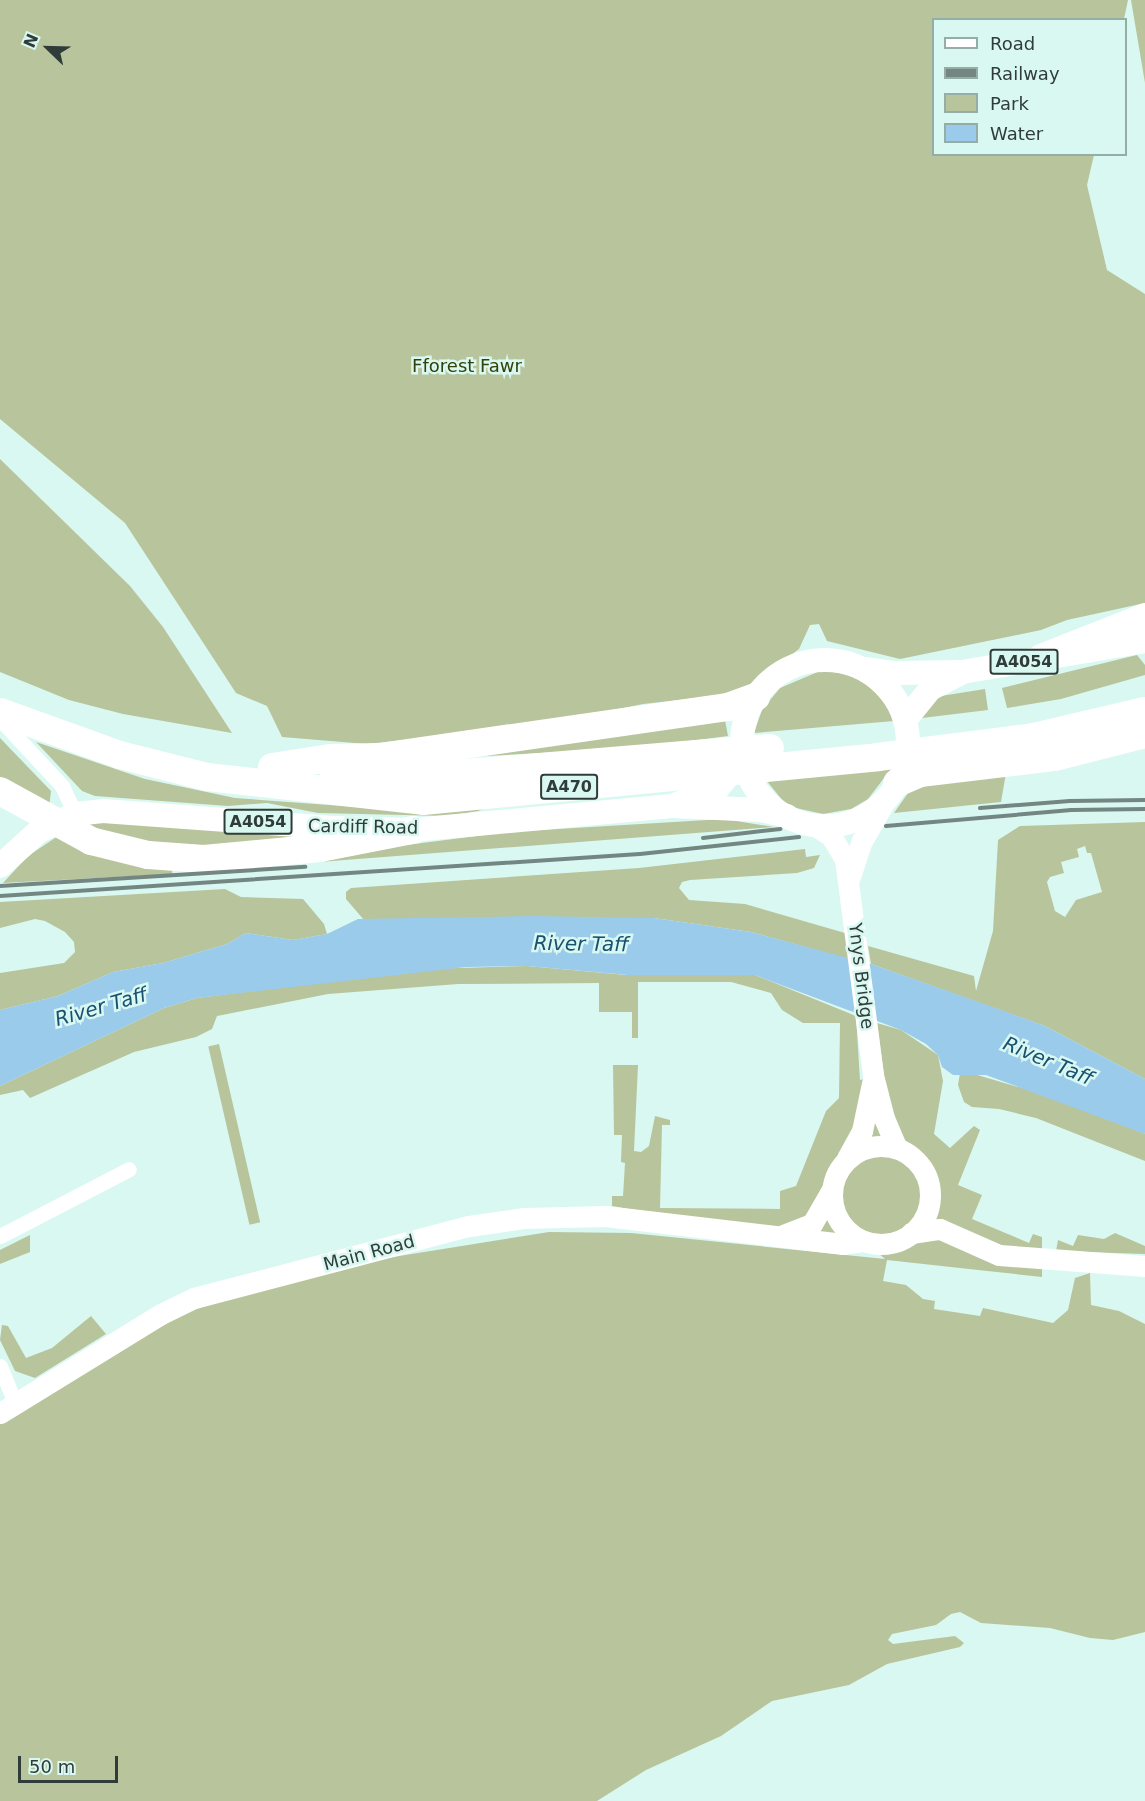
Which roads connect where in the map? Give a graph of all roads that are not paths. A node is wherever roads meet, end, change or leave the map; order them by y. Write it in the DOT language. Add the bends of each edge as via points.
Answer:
graph roads {
  1 [pos="1145,617"];
  2 [pos="1145,641"];
  3 [pos="1041,658"];
  4 [pos="855,665"];
  5 [pos="962,672"];
  6 [pos="1145,692"];
  7 [pos="0,693"];
  8 [pos="756,697"];
  9 [pos="1145,711"];
  10 [pos="0,712"];
  11 [pos="0,719"];
  12 [pos="906,719"];
  13 [pos="1145,734"];
  14 [pos="741,761"];
  15 [pos="272,767"];
  16 [pos="897,780"];
  17 [pos="0,791"];
  18 [pos="672,806"];
  19 [pos="75,814"];
  20 [pos="787,816"];
  21 [pos="811,823"];
  22 [pos="413,830"];
  23 [pos="0,866"];
  24 [pos="849,877"];
  25 [pos="873,1075"];
  26 [pos="897,1148"];
  27 [pos="847,1158"];
  28 [pos="129,1169"];
  29 [pos="831,1191"];
  30 [pos="930,1195"];
  31 [pos="911,1233"];
  32 [pos="0,1236"];
  33 [pos="771,1237"];
  34 [pos="862,1240"];
  35 [pos="1033,1258"];
  36 [pos="1145,1266"];
  37 [pos="0,1366"];
  38 [pos="8,1408"];
  1 -- 3 [label="highway"];
  2 -- 3 [label="main road, A4054"];
  3 -- 5 [label="main road, A4054"];
  4 -- 5 [label="main road, A4054" via="882,672"];
  4 -- 8 [label="main road" via="829,660 802,664 780,674"];
  4 -- 12 [label="main road" via="884,685"];
  5 -- 12 [label="main road, A4054" via="930,689"];
  6 -- 15 [label="highway, A470" via="1039,717 851,742 429,776 329,774"];
  7 -- 15 [label="highway, A470" via="135,740"];
  8 -- 14 [label="main road"];
  8 -- 15 [label="highway" via="728,707 380,757 331,758"];
  9 -- 10 [label="highway, A470" via="1034,737 889,756 423,801 207,777 120,755"];
  11 -- 19 [label="street" via="62,786"];
  12 -- 16 [label="main road"];
  13 -- 16 [label="highway" via="1055,757 920,773"];
  14 -- 18 [label="main road, Cardiff Road / A4054" via="717,789"];
  14 -- 20 [label="main road" via="767,802"];
  16 -- 21 [label="main road" via="860,818 840,824"];
  16 -- 24 [label="main road, Ynys Bridge" via="862,841"];
  17 -- 22 [label="highway" via="91,841 148,855 204,859 287,852 368,841"];
  18 -- 20 [label="main road, Cardiff Road / A4054" via="761,810"];
  18 -- 22 [label="main road, Cardiff Road / A4054"];
  19 -- 22 [label="main road, Cardiff Road / A4054" via="103,811"];
  19 -- 23 [label="main road, Cardiff Road / A4054" via="39,831"];
  20 -- 21 [label="main road"];
  21 -- 24 [label="main road, Ynys Bridge" via="825,831 841,849"];
  24 -- 25 [label="main road, Ynys Bridge"];
  25 -- 26 [label="main road, Ynys Bridge"];
  25 -- 27 [label="main road, Ynys Bridge" via="862,1131"];
  26 -- 27 [label="main road" via="866,1148"];
  26 -- 30 [label="main road" via="920,1164"];
  27 -- 29 [label="main road" via="837,1171"];
  28 -- 32 [label="street"];
  29 -- 33 [label="main road, Main Road" via="812,1224 801,1231"];
  29 -- 34 [label="main road" via="837,1218"];
  30 -- 31 [label="main road" via="927,1212"];
  30 -- 35 [label="main road" via="941,1212 973,1236 995,1248"];
  31 -- 34 [label="main road" via="892,1243"];
  31 -- 35 [label="main road" via="940,1229 983,1251"];
  33 -- 34 [label="main road, Main Road" via="843,1244"];
  33 -- 38 [label="main road, Main Road" via="605,1216 524,1218 469,1226 194,1298 161,1314"];
  35 -- 36 [label="main road"];
  37 -- 38 [label="street"];
}
